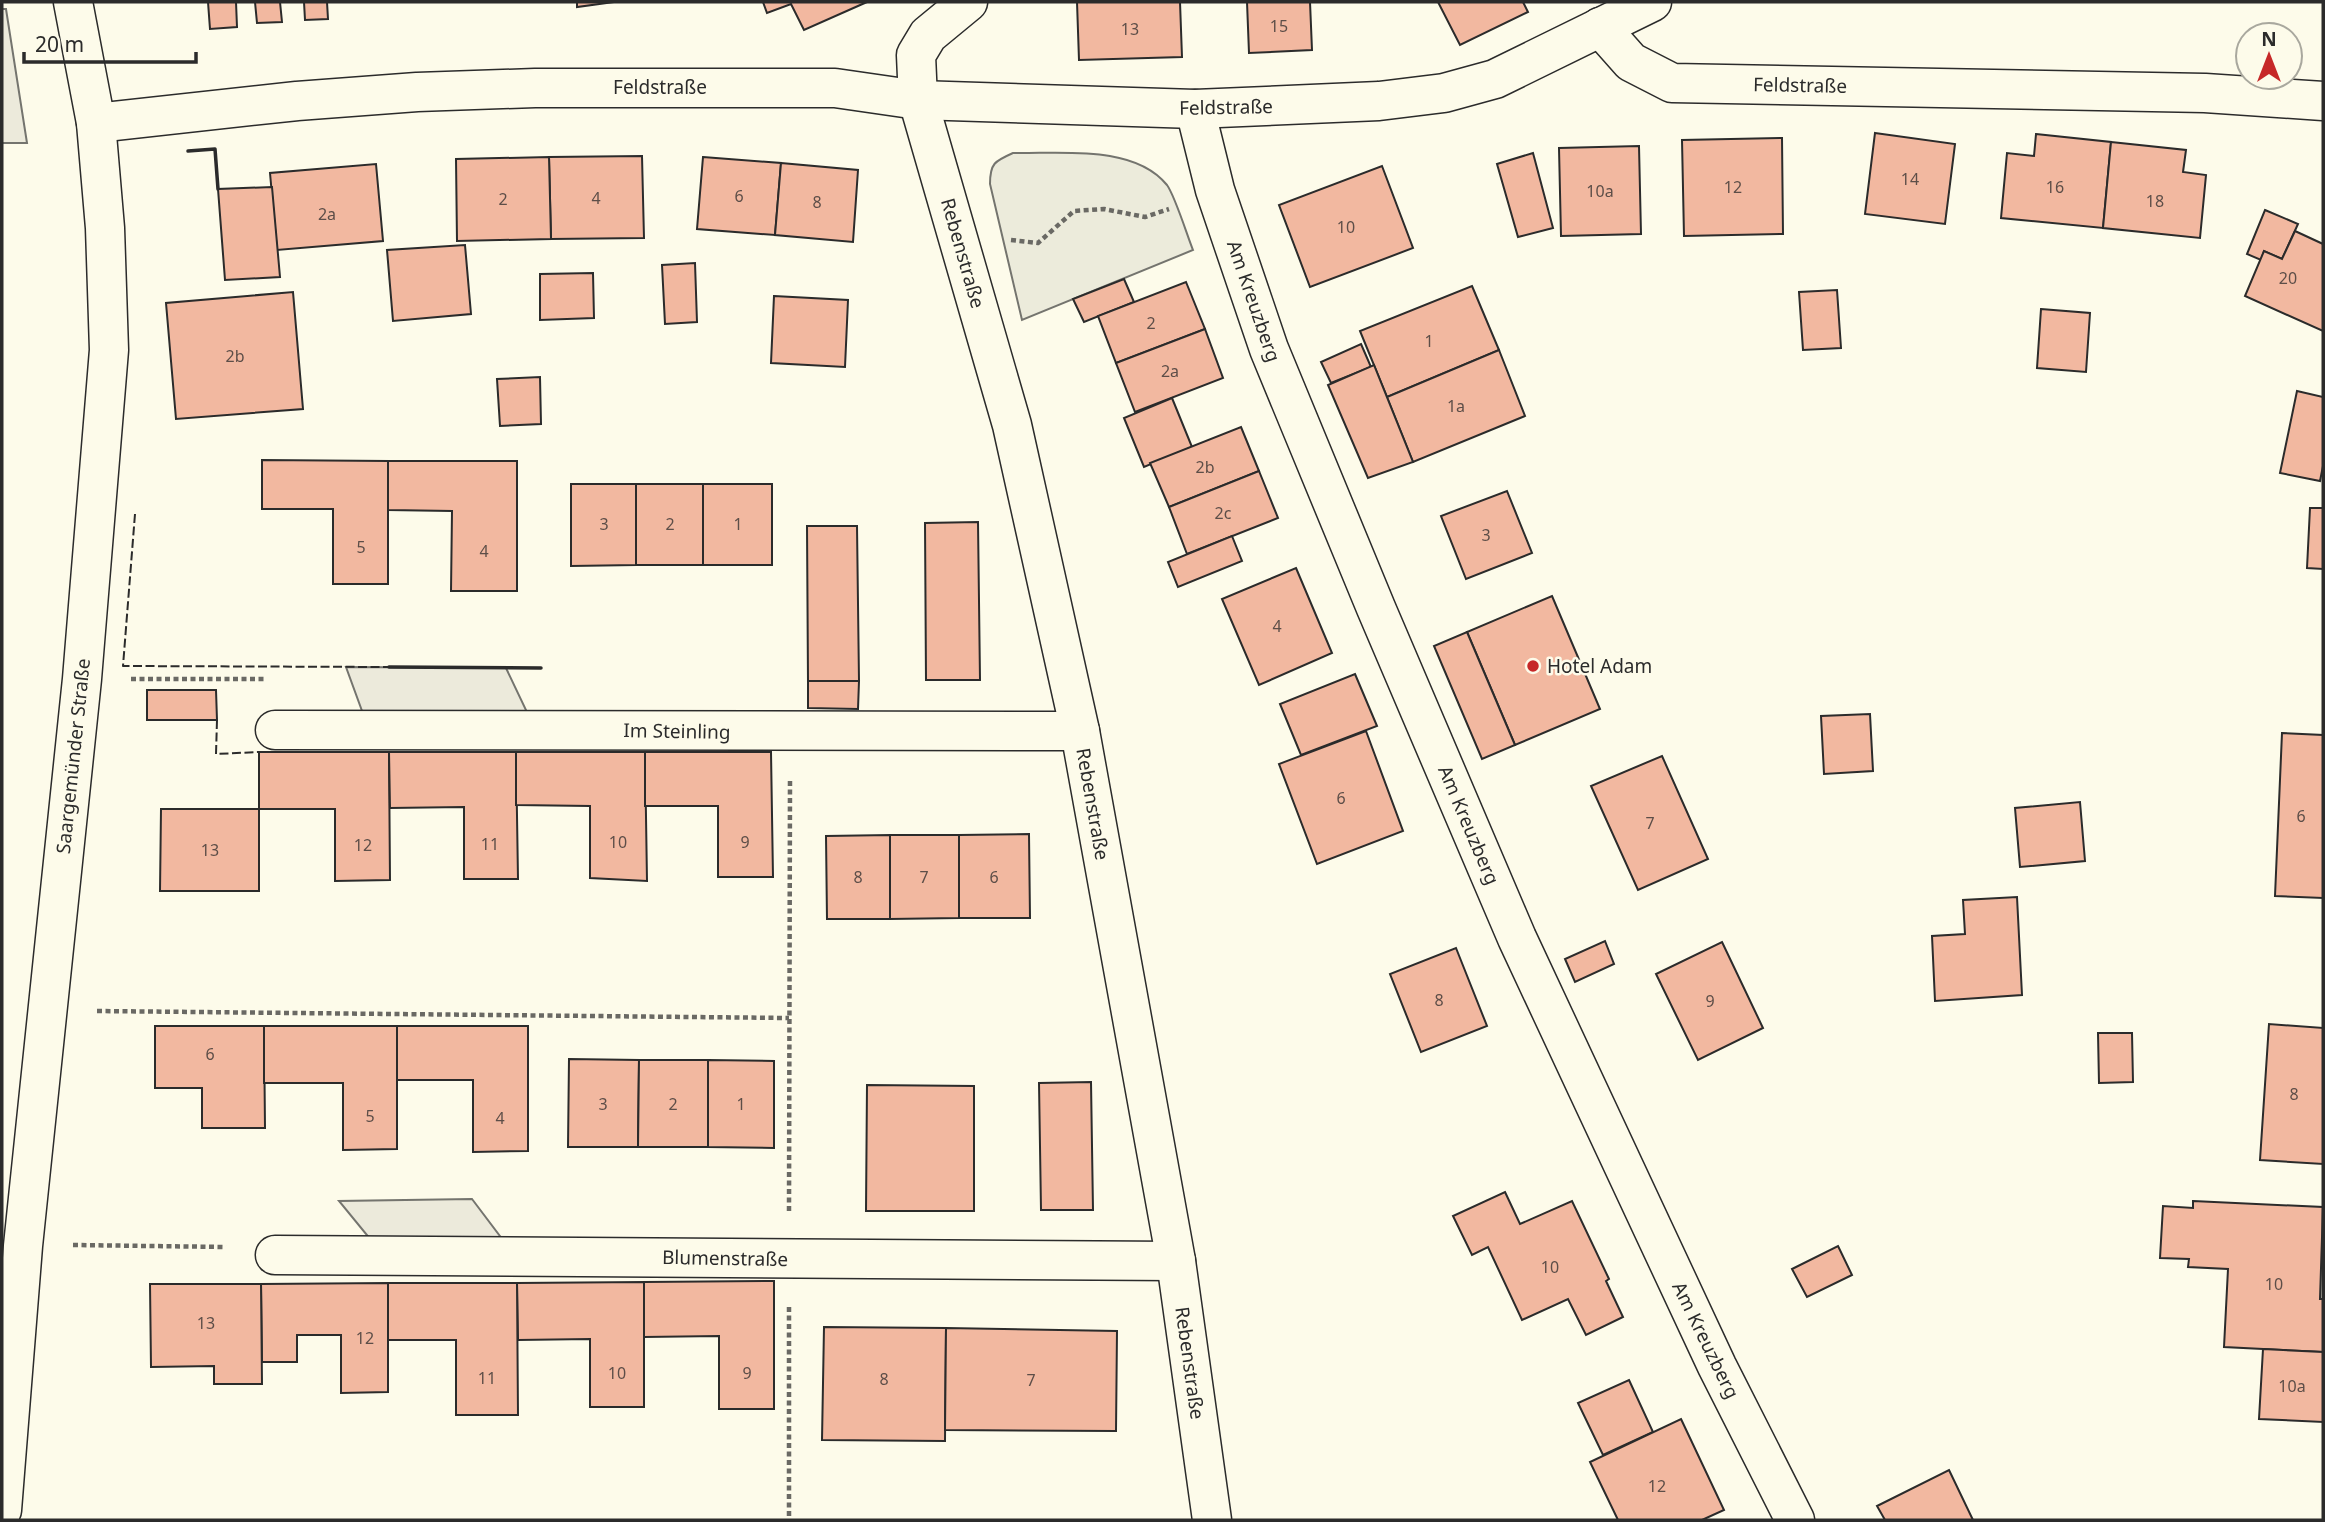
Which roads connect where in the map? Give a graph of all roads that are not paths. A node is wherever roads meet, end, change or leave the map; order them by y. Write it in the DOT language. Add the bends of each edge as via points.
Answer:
graph roads {
  1 [pos="72,2"];
  2 [pos="968,2"];
  3 [pos="1652,2"];
  4 [pos="1600,27"];
  5 [pos="918,100"];
  6 [pos="2323,102"];
  7 [pos="1195,109"];
  8 [pos="96,123"];
  9 [pos="275,730"];
  10 [pos="1080,731"];
  11 [pos="275,1255"];
  12 [pos="1176,1261"];
  13 [pos="2,1510"];
  14 [pos="1212,1520"];
  15 [pos="1795,1520"];
  1 -- 8 [label="street, Saargemünder Straße"];
  2 -- 5 [label="street, Rebenstraße" via="928,35 916,55"];
  3 -- 4 [label="street"];
  4 -- 6 [label="street, Feldstraße" via="1631,62 1672,83 2205,93"];
  4 -- 7 [label="street, Feldstraße" via="1495,79 1444,93 1379,101"];
  5 -- 7 [label="street, Feldstraße"];
  5 -- 8 [label="street, Feldstraße" via="835,88 522,88 297,101"];
  5 -- 10 [label="street, Rebenstraße" via="1012,425"];
  7 -- 15 [label="street, Am Kreuzberg" via="1215,190 1269,349 1381,620 1517,938 1717,1366"];
  8 -- 13 [label="street, Saargemünder Straße" via="108,350 82,679 23,1246"];
  9 -- 10 [label="street, Im Steinling"];
  10 -- 12 [label="street, Rebenstraße"];
  11 -- 12 [label="street, Blumenstraße"];
  12 -- 14 [label="street, Rebenstraße"];
}
